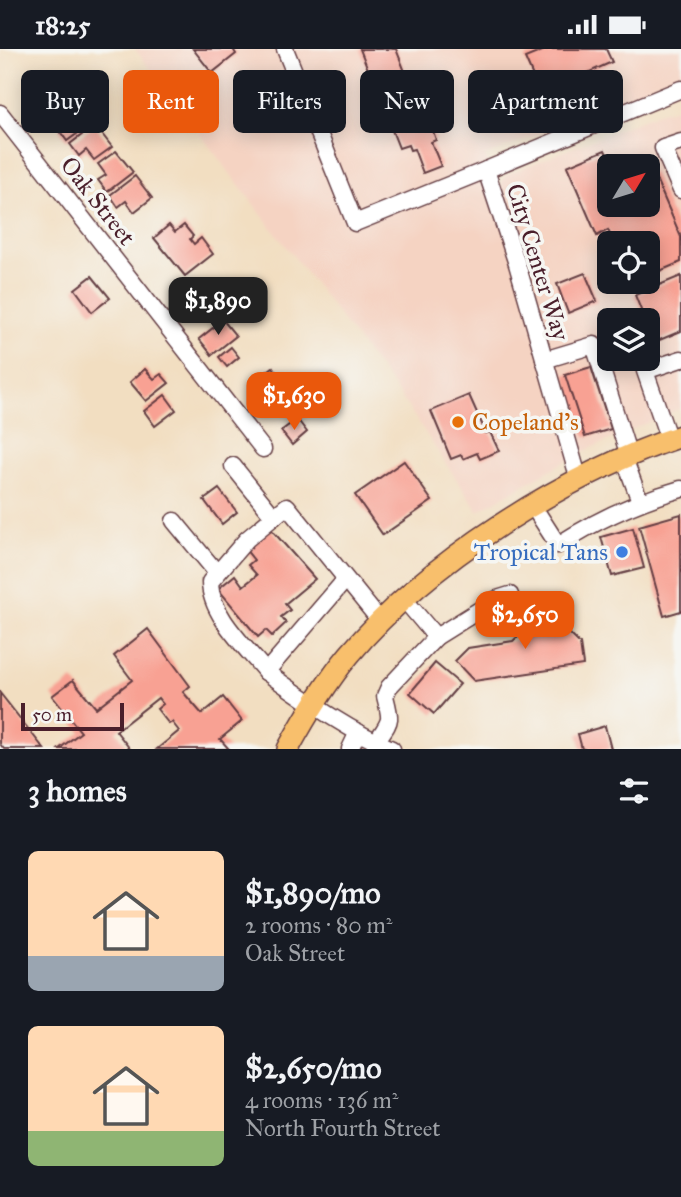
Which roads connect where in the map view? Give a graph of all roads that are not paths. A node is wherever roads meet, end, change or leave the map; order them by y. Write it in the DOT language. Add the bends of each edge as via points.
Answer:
graph roads {
  1 [pos="285,49"];
  2 [pos="681,89"];
  3 [pos="0,113"];
  4 [pos="681,142"];
  5 [pos="486,170"];
  6 [pos="681,190"];
  7 [pos="681,359"];
  8 [pos="544,360"];
  9 [pos="675,438"];
  10 [pos="263,449"];
  11 [pos="626,457"];
  12 [pos="233,466"];
  13 [pos="579,480"];
  14 [pos="681,489"];
  15 [pos="640,501"];
  16 [pos="533,506"];
  17 [pos="274,517"];
  18 [pos="174,521"];
  19 [pos="217,573"];
  20 [pos="346,579"];
  21 [pos="510,595"];
  22 [pos="404,599"];
  23 [pos="381,622"];
  24 [pos="436,638"];
  25 [pos="266,672"];
  26 [pos="313,705"];
  27 [pos="358,733"];
  28 [pos="376,742"];
  29 [pos="288,749"];
  30 [pos="350,749"];
  31 [pos="392,749"];
  1 -- 5 [label="street, City Center Way" via="355,223"];
  2 -- 5 [label="street"];
  3 -- 10 [label="street, Oak Street"];
  4 -- 6 [label="street" via="663,148"];
  5 -- 8 [label="street, City Center Way"];
  7 -- 9 [label="street" via="645,371"];
  8 -- 11 [label="street" via="594,345"];
  8 -- 13 [label="street, City Center Way"];
  9 -- 11 [label="main road"];
  11 -- 13 [label="main road"];
  11 -- 15 [label="street"];
  12 -- 17 [label="street"];
  13 -- 16 [label="main road"];
  14 -- 15 [label="street"];
  15 -- 16 [label="street" via="558,545"];
  16 -- 22 [label="main road"];
  17 -- 19 [label="street"];
  17 -- 20 [label="street" via="288,506"];
  18 -- 19 [label="street"];
  19 -- 25 [label="street" via="210,582 210,597"];
  20 -- 23 [label="street"];
  20 -- 25 [label="street"];
  21 -- 24 [label="street"];
  22 -- 23 [label="main road"];
  22 -- 24 [label="street"];
  23 -- 26 [label="main road" via="351,653"];
  24 -- 28 [label="street" via="388,687 385,696 390,720"];
  25 -- 26 [label="street"];
  26 -- 27 [label="street"];
  26 -- 29 [label="main road"];
  27 -- 28 [label="street"];
  27 -- 30 [label="street"];
  28 -- 31 [label="street"];
}
